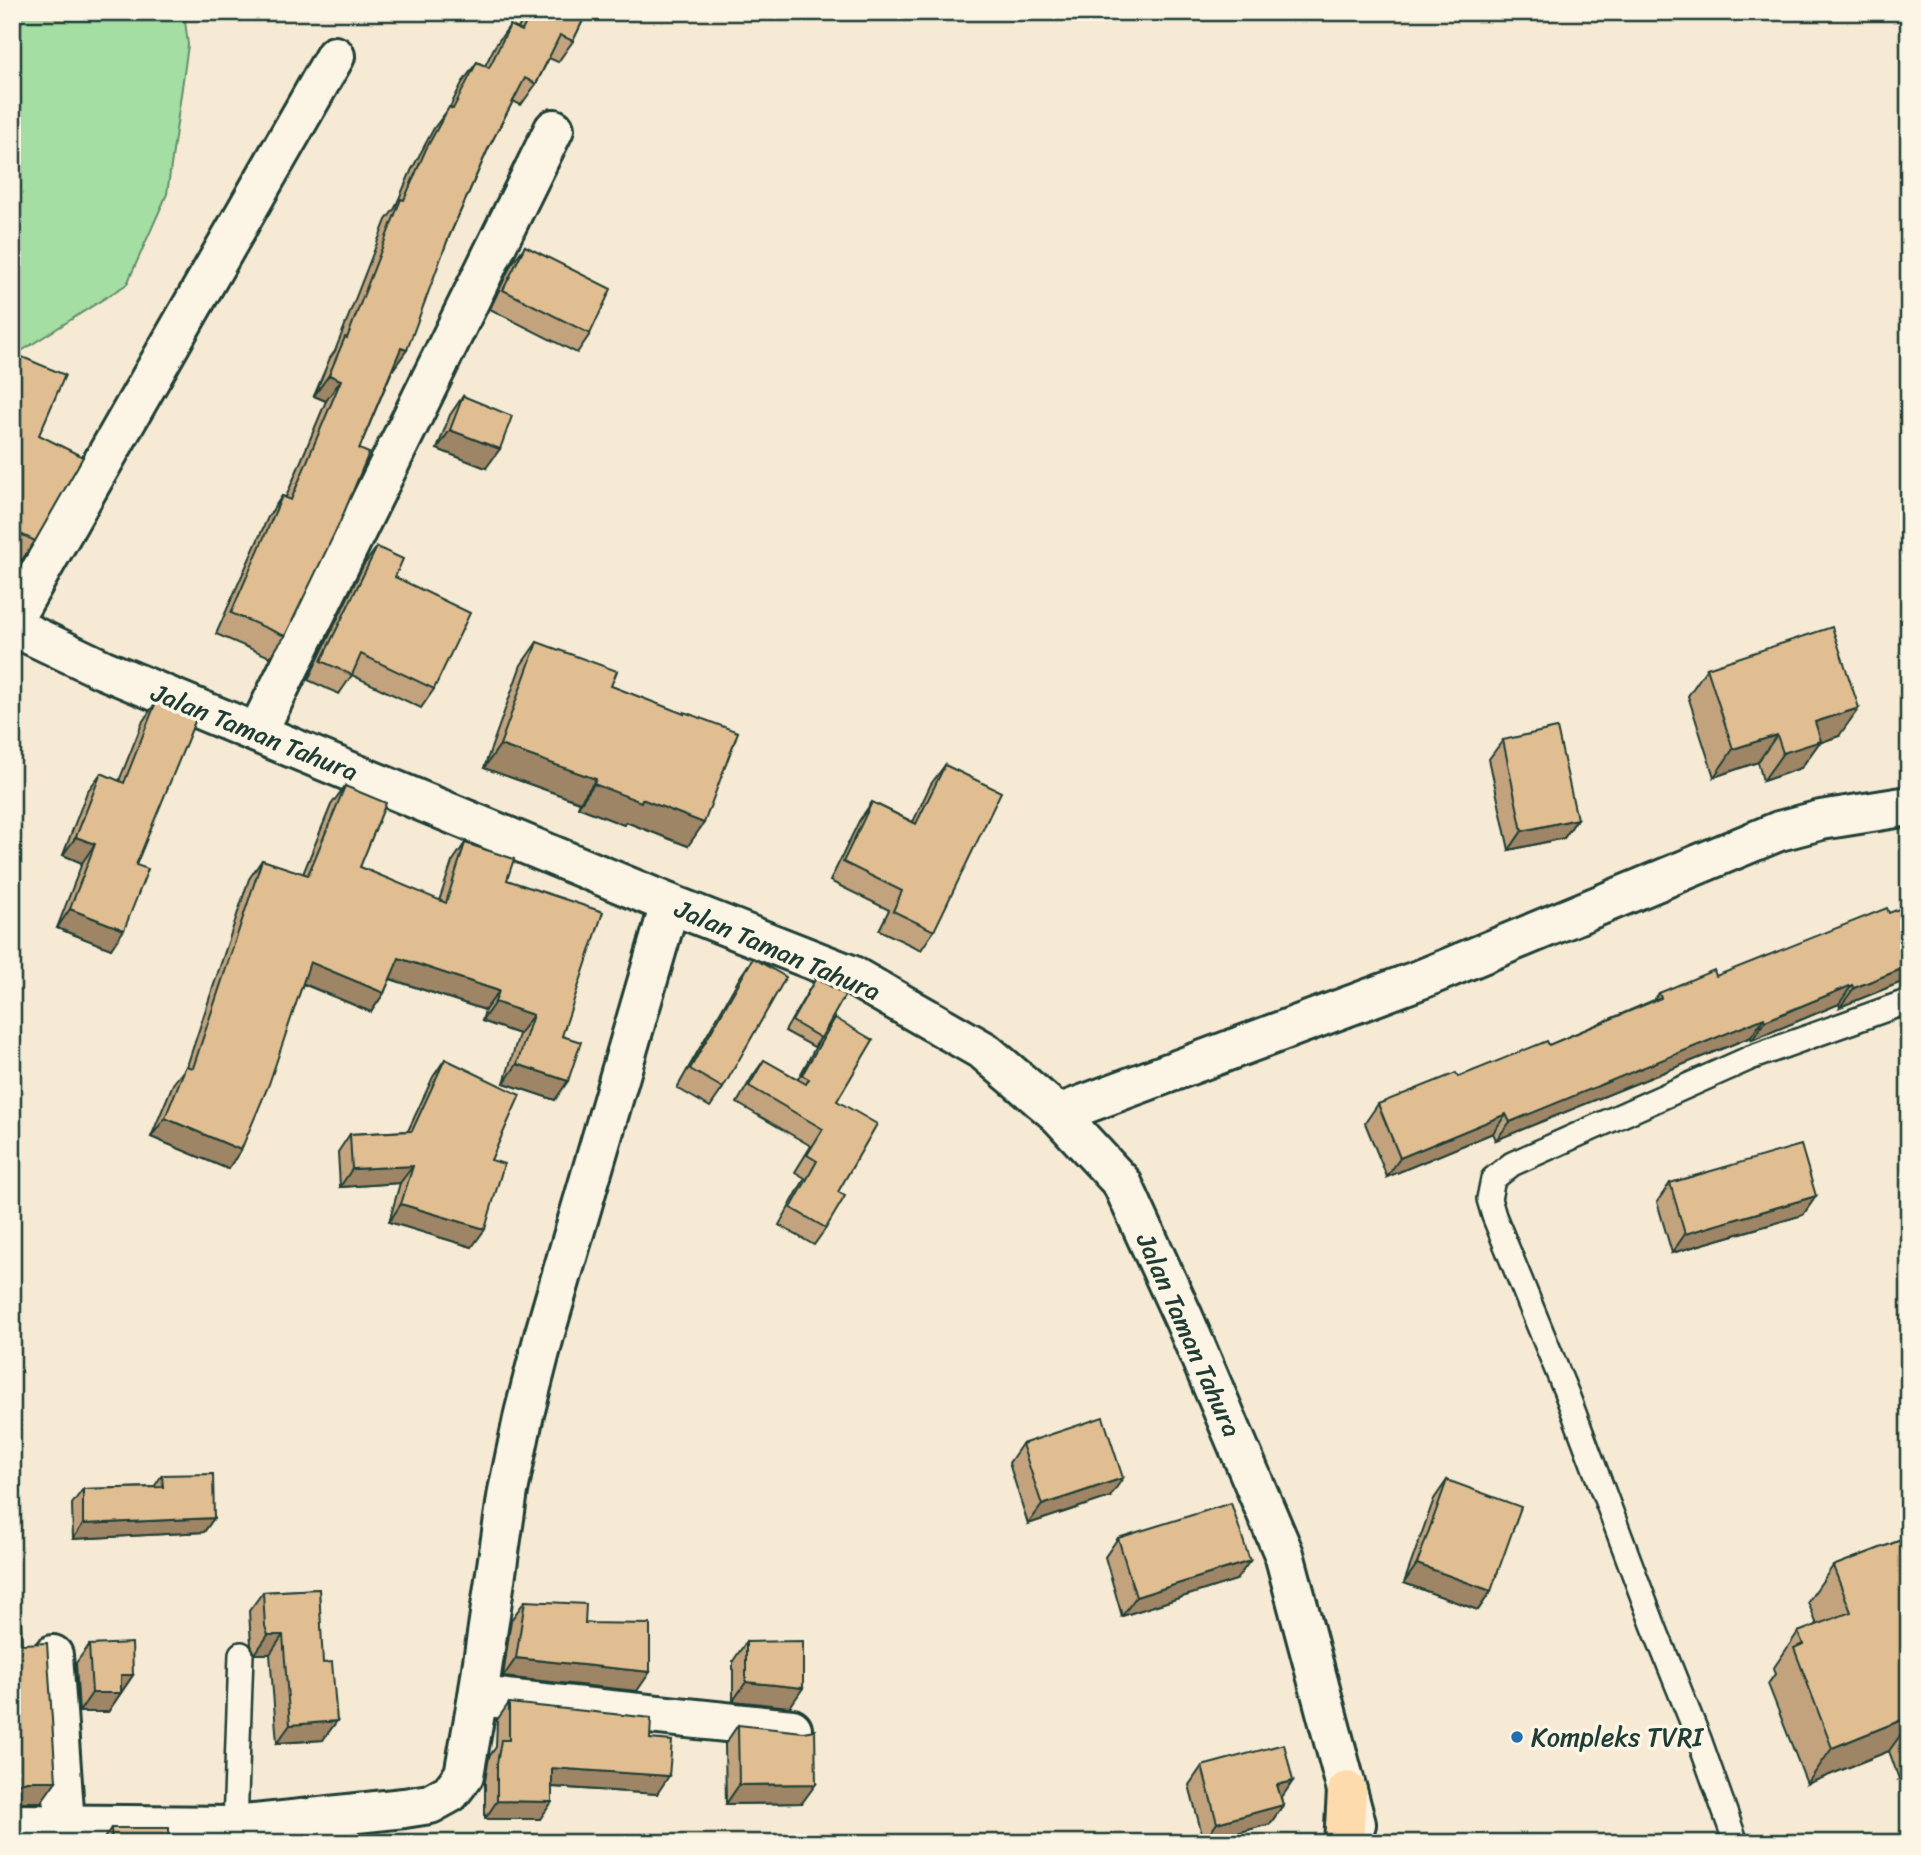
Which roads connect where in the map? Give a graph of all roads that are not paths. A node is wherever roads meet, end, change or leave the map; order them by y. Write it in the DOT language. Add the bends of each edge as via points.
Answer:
graph roads {
  1 [pos="335,56"];
  2 [pos="554,130"];
  3 [pos="12,623"];
  4 [pos="257,733"];
  5 [pos="1909,806"];
  6 [pos="670,904"];
  7 [pos="1909,1001"];
  8 [pos="1058,1114"];
  9 [pos="241,1654"];
  10 [pos="53,1655"];
  11 [pos="478,1696"];
  12 [pos="792,1729"];
  13 [pos="1348,1791"];
  14 [pos="12,1824"];
  15 [pos="65,1825"];
  16 [pos="235,1834"];
  17 [pos="1345,1843"];
  18 [pos="1362,1843"];
  19 [pos="1736,1843"];
  1 -- 3 [label="street"];
  2 -- 4 [label="street"];
  3 -- 4 [label="street, Jalan Taman Tahura" via="102,669"];
  4 -- 6 [label="street, Jalan Taman Tahura"];
  5 -- 8 [label="street" via="1779,831 1424,978"];
  6 -- 8 [label="street, Jalan Taman Tahura" via="851,975 984,1051"];
  6 -- 11 [label="street" via="524,1415 508,1491"];
  7 -- 19 [label="lane" via="1750,1058 1512,1164 1493,1179 1489,1199 1494,1216 1566,1392"];
  8 -- 13 [label="street, Jalan Taman Tahura" via="1122,1183 1189,1331 1284,1554"];
  9 -- 16 [label="lane"];
  10 -- 15 [label="street"];
  11 -- 12 [label="street"];
  11 -- 16 [label="street" via="464,1775 450,1793 430,1804"];
  13 -- 17 [label="highway"];
  13 -- 18 [label="street, Jalan Taman Tahura"];
  14 -- 15 [label="street"];
  15 -- 16 [label="street"];
}
